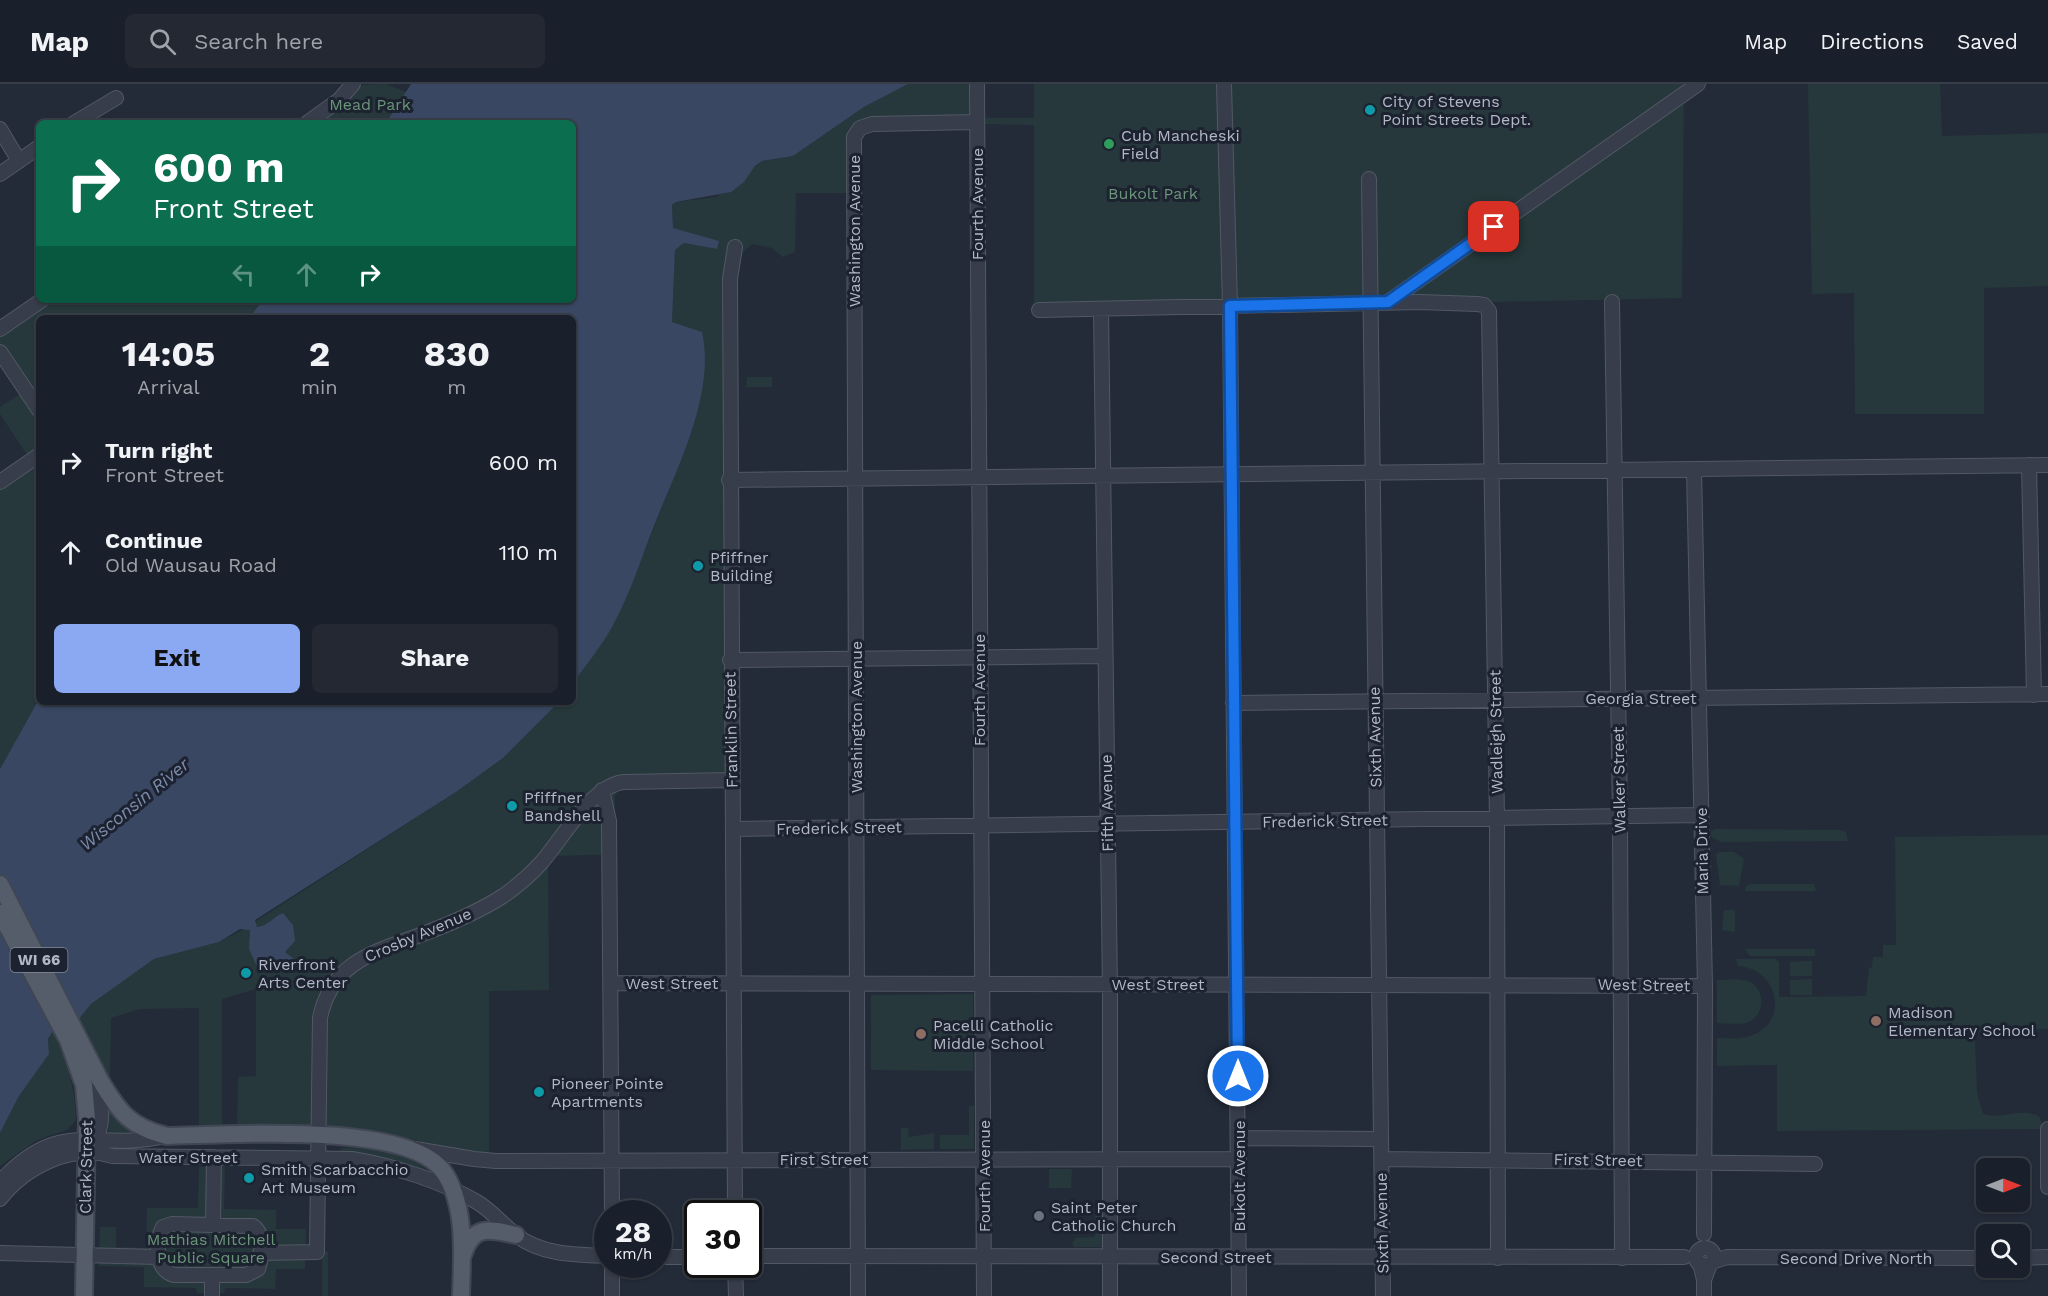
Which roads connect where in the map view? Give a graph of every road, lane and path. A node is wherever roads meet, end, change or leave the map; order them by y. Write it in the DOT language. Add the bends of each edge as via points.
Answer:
graph roads {
  1 [pos="353,84"];
  2 [pos="977,84"];
  3 [pos="1224,84"];
  4 [pos="1698,84"];
  5 [pos="116,98"];
  6 [pos="79,120"];
  7 [pos="311,120"];
  8 [pos="978,122"];
  9 [pos="0,129"];
  10 [pos="36,149"];
  11 [pos="19,161"];
  12 [pos="0,174"];
  13 [pos="1369,179"];
  14 [pos="735,247"];
  15 [pos="1370,302"];
  16 [pos="1388,302"];
  17 [pos="1612,302"];
  18 [pos="38,303"];
  19 [pos="1230,306"];
  20 [pos="1101,309"];
  21 [pos="1039,310"];
  22 [pos="0,328"];
  23 [pos="0,352"];
  24 [pos="36,406"];
  25 [pos="36,458"];
  26 [pos="2029,465"];
  27 [pos="2048,465"];
  28 [pos="1615,468"];
  29 [pos="1492,469"];
  30 [pos="1694,469"];
  31 [pos="1371,472"];
  32 [pos="1230,474"];
  33 [pos="1102,475"];
  34 [pos="979,477"];
  35 [pos="854,479"];
  36 [pos="729,480"];
  37 [pos="0,482"];
  38 [pos="1105,656"];
  39 [pos="979,658"];
  40 [pos="856,659"];
  41 [pos="730,660"];
  42 [pos="2041,694"];
  43 [pos="1618,698"];
  44 [pos="1700,698"];
  45 [pos="1495,700"];
  46 [pos="1374,701"];
  47 [pos="1233,703"];
  48 [pos="732,780"];
  49 [pos="602,790"];
  50 [pos="1701,815"];
  51 [pos="1620,816"];
  52 [pos="1497,819"];
  53 [pos="1376,820"];
  54 [pos="1234,823"];
  55 [pos="1107,824"];
  56 [pos="980,826"];
  57 [pos="856,828"];
  58 [pos="733,829"];
  59 [pos="0,884"];
  60 [pos="0,913"];
  61 [pos="733,982"];
  62 [pos="857,982"];
  63 [pos="983,982"];
  64 [pos="611,983"];
  65 [pos="1110,984"];
  66 [pos="1620,984"];
  67 [pos="1237,985"];
  68 [pos="1380,985"];
  69 [pos="1497,986"];
  70 [pos="1705,986"];
  71 [pos="74,1038"];
  72 [pos="93,1066"];
  73 [pos="2047,1129"];
  74 [pos="318,1135"];
  75 [pos="167,1136"];
  76 [pos="1239,1138"];
  77 [pos="1380,1139"];
  78 [pos="90,1145"];
  79 [pos="410,1148"];
  80 [pos="214,1157"];
  81 [pos="318,1157"];
  82 [pos="984,1158"];
  83 [pos="1499,1158"];
  84 [pos="611,1159"];
  85 [pos="735,1159"];
  86 [pos="858,1159"];
  87 [pos="1111,1159"];
  88 [pos="1239,1159"];
  89 [pos="1382,1159"];
  90 [pos="1622,1161"];
  91 [pos="1704,1161"];
  92 [pos="1815,1164"];
  93 [pos="0,1182"];
  94 [pos="2048,1188"];
  95 [pos="452,1190"];
  96 [pos="0,1199"];
  97 [pos="612,1200"];
  98 [pos="735,1200"];
  99 [pos="213,1224"];
  100 [pos="516,1236"];
  101 [pos="0,1253"];
  102 [pos="260,1253"];
  103 [pos="594,1255"];
  104 [pos="762,1256"];
  105 [pos="858,1256"];
  106 [pos="1705,1256"];
  107 [pos="84,1257"];
  108 [pos="159,1257"];
  109 [pos="984,1257"];
  110 [pos="1239,1257"];
  111 [pos="1383,1257"];
  112 [pos="2048,1257"];
  113 [pos="1110,1258"];
  114 [pos="1498,1258"];
  115 [pos="1622,1258"];
  116 [pos="1976,1258"];
  117 [pos="2030,1258"];
  118 [pos="462,1259"];
  119 [pos="213,1275"];
  120 [pos="612,1278"];
  121 [pos="735,1278"];
  122 [pos="84,1296"];
  123 [pos="212,1296"];
  124 [pos="461,1296"];
  125 [pos="612,1296"];
  126 [pos="736,1296"];
  127 [pos="858,1296"];
  128 [pos="984,1296"];
  129 [pos="1110,1296"];
  130 [pos="1239,1296"];
  131 [pos="1383,1296"];
  132 [pos="1704,1296"];
  1 -- 7 [label="street"];
  2 -- 8 [label="street, Fourth Avenue"];
  3 -- 19 [label="street, Bukolt Avenue"];
  4 -- 16 [label="street"];
  5 -- 6 [label="street"];
  8 -- 34 [label="street, Fourth Avenue"];
  8 -- 35 [label="street, Washington Avenue" via="872,124 859,129 854,137"];
  9 -- 11 [label="street"];
  10 -- 11 [label="street"];
  11 -- 12 [label="street"];
  13 -- 15 [label="street, Sixth Avenue"];
  14 -- 36 [label="street, Franklin Street" via="730,279"];
  15 -- 16 [label="street"];
  15 -- 19 [label="street"];
  15 -- 31 [label="street, Sixth Avenue"];
  16 -- 29 [label="street, Wadleigh Street" via="1487,307 1491,314"];
  17 -- 28 [label="street, Walker Street"];
  18 -- 22 [label="street"];
  19 -- 20 [label="street"];
  19 -- 32 [label="street, Bukolt Avenue"];
  20 -- 21 [label="street"];
  20 -- 33 [label="street, Fifth Avenue"];
  23 -- 24 [label="street"];
  25 -- 37 [label="street"];
  26 -- 27 [label="street"];
  26 -- 30 [label="street"];
  26 -- 42 [label="street"];
  28 -- 29 [label="street"];
  28 -- 30 [label="street"];
  28 -- 43 [label="street, Walker Street"];
  29 -- 31 [label="street"];
  29 -- 45 [label="street, Wadleigh Street"];
  30 -- 44 [label="street, Maria Drive"];
  31 -- 32 [label="street"];
  31 -- 46 [label="street, Sixth Avenue"];
  32 -- 33 [label="street"];
  32 -- 47 [label="street, Bukolt Avenue"];
  33 -- 34 [label="street"];
  33 -- 38 [label="street, Fifth Avenue"];
  34 -- 35 [label="street"];
  34 -- 39 [label="street, Fourth Avenue"];
  35 -- 36 [label="street"];
  35 -- 40 [label="street, Washington Avenue"];
  36 -- 41 [label="street, Franklin Street"];
  38 -- 39 [label="street"];
  38 -- 55 [label="street, Fifth Avenue"];
  39 -- 40 [label="street"];
  39 -- 56 [label="street, Fourth Avenue"];
  40 -- 41 [label="street"];
  40 -- 57 [label="street, Washington Avenue"];
  41 -- 48 [label="street, Franklin Street"];
  42 -- 44 [label="street, Georgia Street"];
  43 -- 44 [label="street, Georgia Street"];
  43 -- 45 [label="street, Georgia Street"];
  43 -- 51 [label="street, Walker Street"];
  44 -- 50 [label="street, Maria Drive"];
  45 -- 46 [label="street, Georgia Street"];
  45 -- 52 [label="street, Wadleigh Street"];
  46 -- 47 [label="street, Georgia Street"];
  46 -- 53 [label="street, Sixth Avenue"];
  47 -- 54 [label="street, Bukolt Avenue"];
  48 -- 49 [label="street" via="624,782"];
  48 -- 58 [label="street, Franklin Street"];
  49 -- 64 [label="street" via="609,820"];
  49 -- 74 [label="street, Crosby Avenue" via="539,864 502,896 453,922 362,958 336,980 326,996 320,1018"];
  50 -- 51 [label="street, Frederick Street"];
  50 -- 70 [label="street, Maria Drive"];
  51 -- 52 [label="street, Frederick Street"];
  51 -- 66 [label="street, Walker Street"];
  52 -- 53 [label="street, Frederick Street"];
  52 -- 69 [label="street, Wadleigh Street"];
  53 -- 54 [label="street, Frederick Street"];
  53 -- 68 [label="street, Sixth Avenue"];
  54 -- 55 [label="street, Frederick Street"];
  54 -- 67 [label="street, Bukolt Avenue"];
  55 -- 56 [label="street, Frederick Street"];
  55 -- 65 [label="street, Fifth Avenue"];
  56 -- 57 [label="street, Frederick Street"];
  56 -- 63 [label="street, Fourth Avenue"];
  57 -- 58 [label="street, Frederick Street"];
  57 -- 62 [label="street, Washington Avenue"];
  58 -- 61 [label="street, Franklin Street"];
  59 -- 71 [label="main road, WI 66"];
  60 -- 71 [label="main road, WI 66"];
  61 -- 62 [label="street, West Street"];
  61 -- 64 [label="street, West Street"];
  61 -- 85 [label="street, Franklin Street"];
  62 -- 63 [label="street, West Street"];
  62 -- 86 [label="street, Washington Avenue"];
  63 -- 65 [label="street, West Street"];
  63 -- 82 [label="street, Fourth Avenue"];
  64 -- 84 [label="street"];
  65 -- 67 [label="street, West Street"];
  65 -- 87 [label="street, Fifth Avenue"];
  66 -- 69 [label="street, West Street"];
  66 -- 70 [label="street, West Street"];
  66 -- 90 [label="street, Walker Street"];
  67 -- 68 [label="street, West Street"];
  67 -- 76 [label="street, Bukolt Avenue"];
  68 -- 69 [label="street, West Street"];
  68 -- 77 [label="street, Sixth Avenue"];
  69 -- 83 [label="street, Wadleigh Street"];
  70 -- 91 [label="street, Maria Drive"];
  71 -- 72 [label="main road, WI 66"];
  71 -- 78 [label="main road, Clark Street / WI 66"];
  72 -- 75 [label="main road, WI 66" via="123,1114 147,1131"];
  72 -- 78 [label="street" via="100,1097"];
  73 -- 94 [label="street"];
  74 -- 75 [label="main road, Water Street / WI 66"];
  74 -- 79 [label="main road, Water Street / WI 66" via="355,1136"];
  74 -- 81 [label="street, Crosby Avenue"];
  75 -- 78 [label="street, Water Street"];
  76 -- 77 [label="street"];
  76 -- 88 [label="street, Bukolt Avenue"];
  77 -- 89 [label="street, Sixth Avenue"];
  78 -- 80 [label="street, Water Street" via="112,1156"];
  78 -- 93 [label="street, Water Street" via="62,1141 39,1149"];
  78 -- 96 [label="street, Water Street" via="32,1168"];
  78 -- 107 [label="main road, Clark Street / WI 66"];
  79 -- 84 [label="street, First Street" via="484,1160"];
  79 -- 95 [label="main road, WI 66" via="438,1165"];
  80 -- 81 [label="street, Water Street"];
  80 -- 99 [label="street"];
  81 -- 95 [label="street, Water Street" via="365,1161"];
  81 -- 102 [label="street, Crosby Avenue" via="317,1252"];
  82 -- 86 [label="street, First Street"];
  82 -- 87 [label="street, First Street"];
  82 -- 109 [label="street, Fourth Avenue"];
  83 -- 89 [label="street, First Street"];
  83 -- 90 [label="street, First Street"];
  83 -- 114 [label="street, Wadleigh Street"];
  84 -- 85 [label="street, First Street"];
  84 -- 97 [label="street"];
  85 -- 86 [label="street, First Street"];
  85 -- 98 [label="street, Franklin Street"];
  86 -- 105 [label="street, Washington Avenue"];
  87 -- 88 [label="street, First Street"];
  87 -- 113 [label="street, Fifth Avenue"];
  88 -- 110 [label="street, Bukolt Avenue"];
  89 -- 111 [label="street, Sixth Avenue"];
  90 -- 91 [label="street, First Street"];
  90 -- 115 [label="street, Walker Street"];
  91 -- 92 [label="street, First Street"];
  91 -- 106 [label="street, Maria Drive"];
  95 -- 100 [label="street, Water Street" via="485,1207"];
  95 -- 118 [label="main road, WI 66" via="460,1224"];
  99 -- 102 [label="street" via="253,1226 260,1232"];
  99 -- 108 [label="street" via="167,1225 161,1231"];
  100 -- 103 [label="street" via="554,1252"];
  100 -- 118 [label="main road" via="496,1230 481,1232 468,1242"];
  101 -- 107 [label="street"];
  102 -- 119 [label="street" via="258,1269 251,1275"];
  104 -- 105 [label="street, Second Street"];
  105 -- 109 [label="street, Second Street"];
  105 -- 127 [label="street, Washington Avenue"];
  106 -- 115 [label="street, Second Street"];
  106 -- 116 [label="street, Second Drive North"];
  106 -- 132 [label="street"];
  107 -- 108 [label="street"];
  107 -- 122 [label="main road, Clark Street / WI 66"];
  108 -- 119 [label="street" via="159,1265 169,1274"];
  109 -- 113 [label="street, Second Street"];
  109 -- 128 [label="street, Fourth Avenue"];
  110 -- 111 [label="street, Second Street"];
  110 -- 113 [label="street, Second Street"];
  110 -- 130 [label="street, Bukolt Avenue"];
  111 -- 114 [label="street, Second Street"];
  111 -- 131 [label="street, Sixth Avenue"];
  112 -- 117 [label="street"];
  113 -- 129 [label="street, Fifth Avenue"];
  114 -- 115 [label="street, Second Street"];
  118 -- 124 [label="main road, WI 66"];
  119 -- 123 [label="street"];
  120 -- 125 [label="street"];
  121 -- 126 [label="street"];
}
